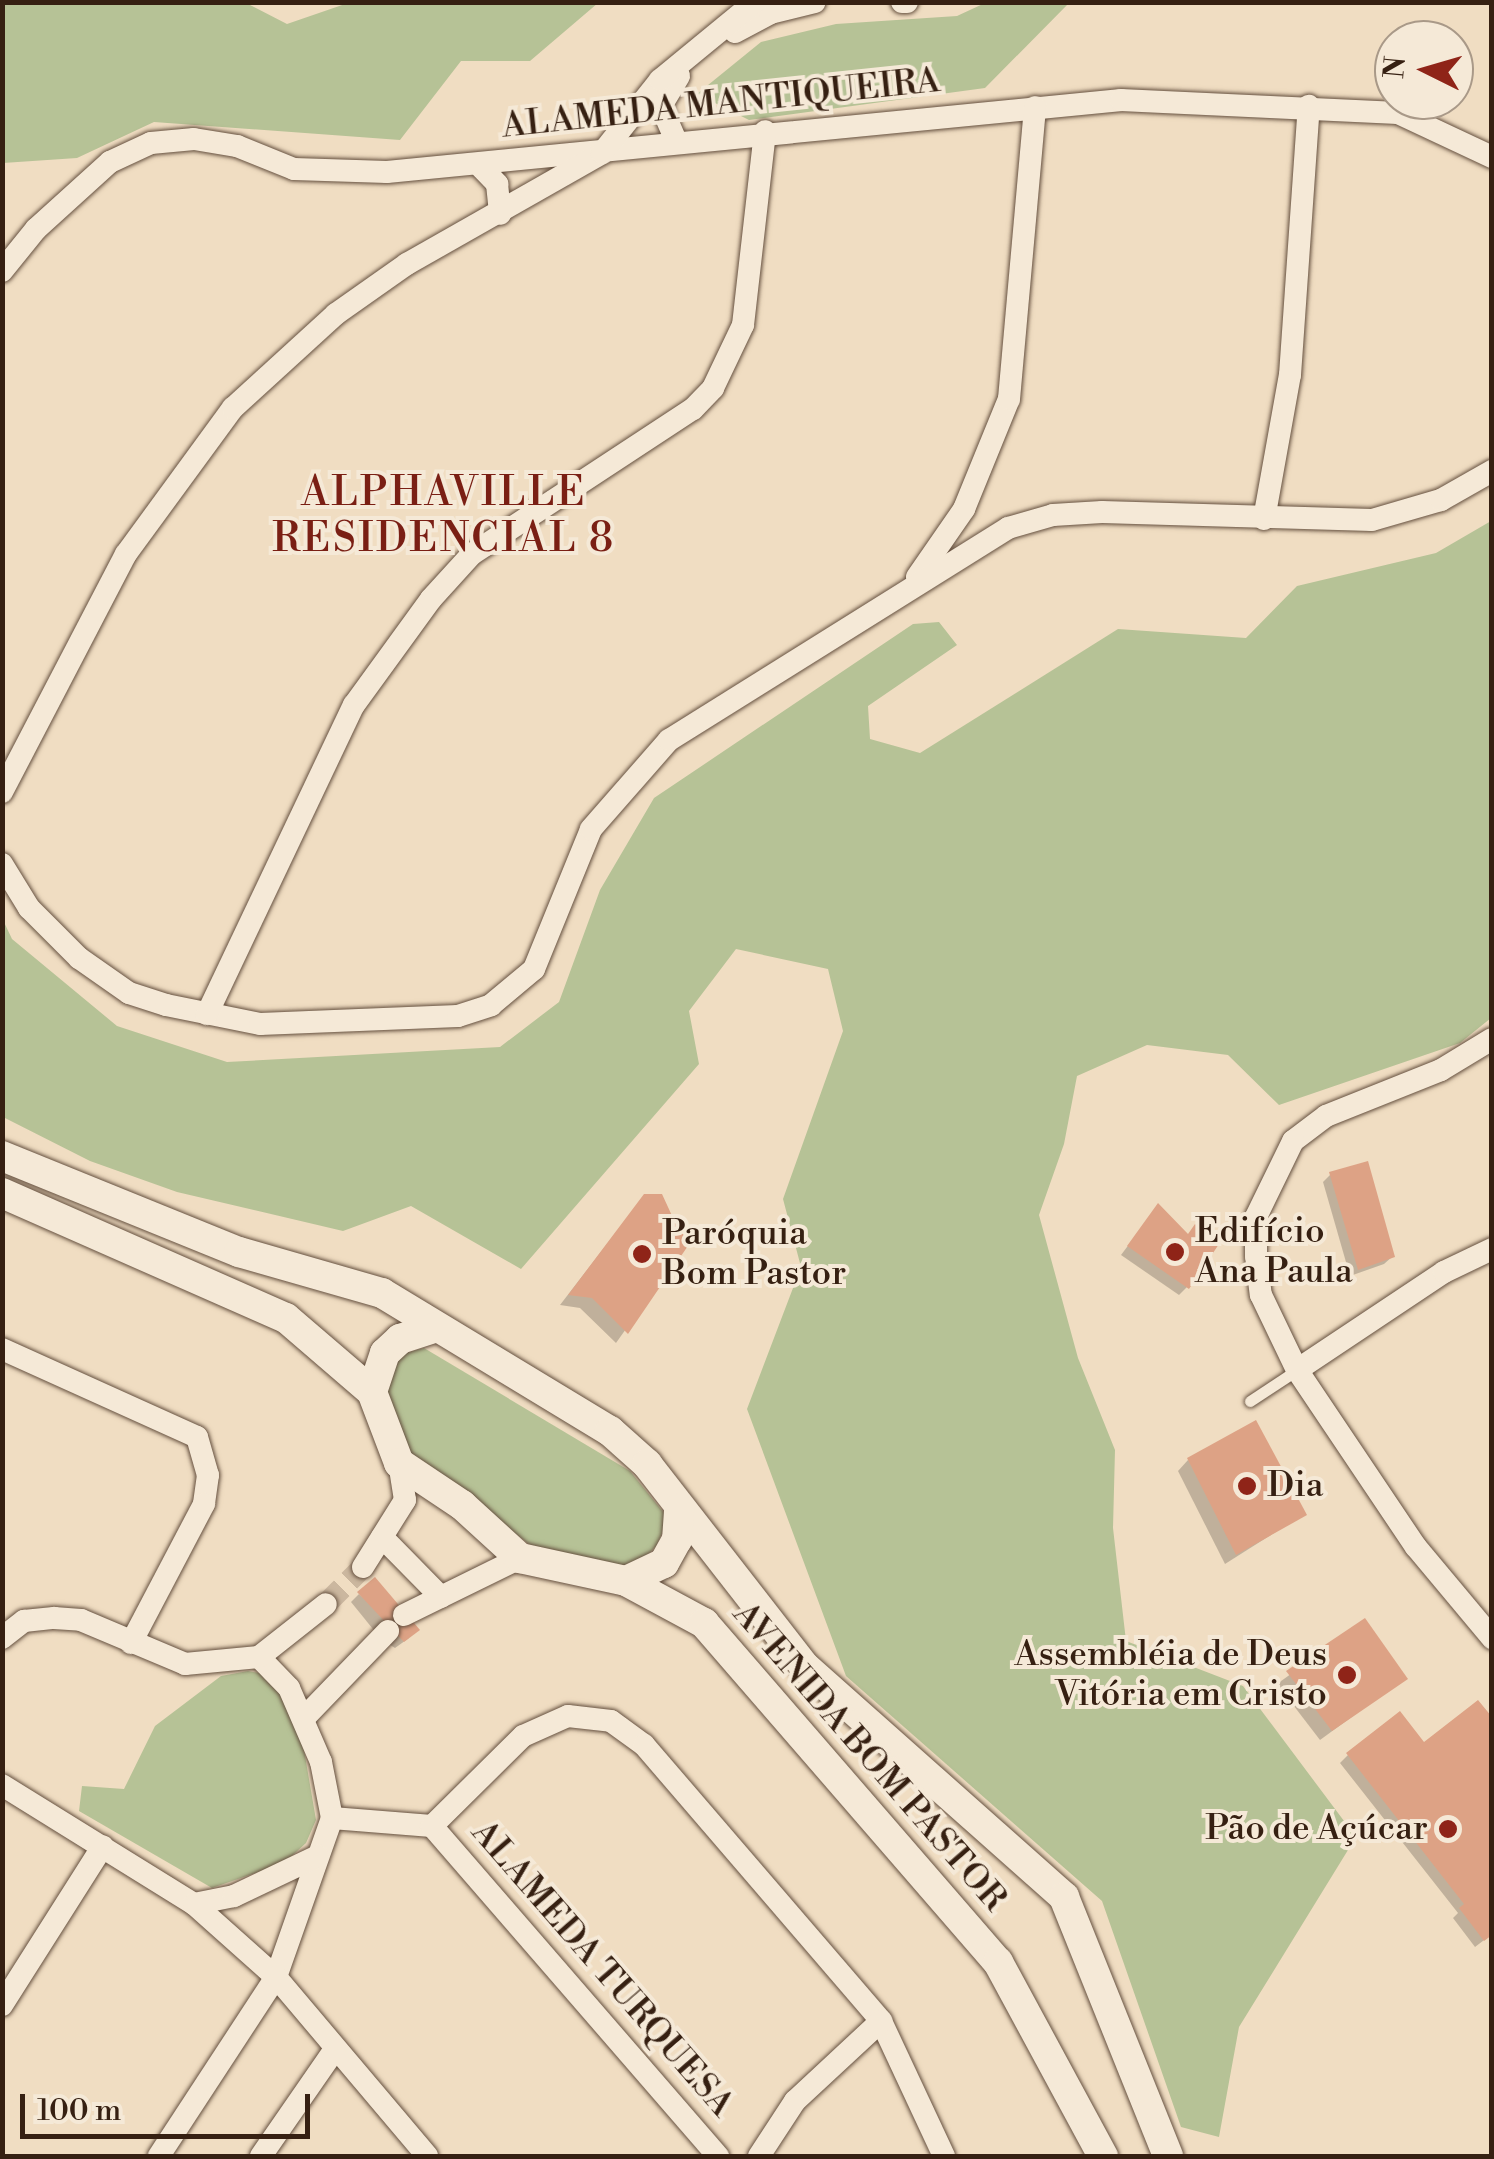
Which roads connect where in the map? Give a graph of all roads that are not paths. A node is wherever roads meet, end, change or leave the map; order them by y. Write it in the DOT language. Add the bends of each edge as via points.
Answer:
graph roads {
  1 [pos="755,2"];
  2 [pos="815,2"];
  3 [pos="1310,106"];
  4 [pos="1035,107"];
  5 [pos="765,132"];
  6 [pos="677,143"];
  7 [pos="602,153"];
  8 [pos="1492,157"];
  9 [pos="478,164"];
  10 [pos="500,214"];
  11 [pos="2,271"];
  12 [pos="1492,471"];
  13 [pos="1264,519"];
  14 [pos="912,584"];
  15 [pos="2,792"];
  16 [pos="2,864"];
  17 [pos="206,1014"];
  18 [pos="1492,1039"];
  19 [pos="2,1156"];
  20 [pos="2,1193"];
  21 [pos="1492,1248"];
  22 [pos="436,1327"];
  23 [pos="2,1349"];
  24 [pos="1297,1370"];
  25 [pos="372,1392"];
  26 [pos="1250,1400"];
  27 [pos="399,1463"];
  28 [pos="679,1508"];
  29 [pos="382,1537"];
  30 [pos="520,1558"];
  31 [pos="363,1567"];
  32 [pos="626,1581"];
  33 [pos="441,1597"];
  34 [pos="326,1604"];
  35 [pos="2,1638"];
  36 [pos="1492,1638"];
  37 [pos="130,1643"];
  38 [pos="255,1656"];
  39 [pos="304,1718"];
  40 [pos="2,1786"];
  41 [pos="332,1818"];
  42 [pos="432,1826"];
  43 [pos="103,1846"];
  44 [pos="318,1856"];
  45 [pos="194,1904"];
  46 [pos="276,1977"];
  47 [pos="2,2006"];
  48 [pos="881,2020"];
  49 [pos="335,2049"];
  50 [pos="159,2156"];
  51 [pos="261,2156"];
  52 [pos="426,2156"];
  53 [pos="718,2156"];
  54 [pos="759,2156"];
  55 [pos="944,2156"];
  56 [pos="1103,2156"];
  57 [pos="1168,2156"];
  1 -- 7 [label="street" via="660,80"];
  2 -- 6 [label="street" via="770,13 691,63 661,106"];
  3 -- 4 [label="street, ALAMEDA MANTIQUEIRA" via="1121,100"];
  3 -- 8 [label="street, ALAMEDA MANTIQUEIRA" via="1398,113"];
  3 -- 13 [label="street" via="1290,375"];
  4 -- 5 [label="street, ALAMEDA MANTIQUEIRA"];
  4 -- 14 [label="street" via="1009,400 964,509"];
  5 -- 6 [label="street, ALAMEDA MANTIQUEIRA"];
  5 -- 17 [label="street" via="743,326 713,388 693,408 472,554 431,599 354,704"];
  6 -- 7 [label="street, ALAMEDA MANTIQUEIRA"];
  7 -- 9 [label="street, ALAMEDA MANTIQUEIRA"];
  7 -- 10 [label="street"];
  9 -- 10 [label="street" via="497,184"];
  9 -- 11 [label="street, ALAMEDA MANTIQUEIRA" via="330,172 294,169 223,144 152,143 110,162 36,228"];
  10 -- 15 [label="street" via="407,264 336,314 234,408 126,554"];
  12 -- 13 [label="street" via="1440,500 1372,520"];
  13 -- 14 [label="street" via="1053,514 1008,528"];
  14 -- 17 [label="street" via="669,740 590,829 534,969 490,1005 458,1016 318,1023 260,1024"];
  16 -- 17 [label="street" via="29,908 78,958 128,992"];
  18 -- 24 [label="street" via="1441,1070 1326,1116 1293,1141 1271,1178 1256,1217 1259,1277"];
  19 -- 22 [label="street, AVENIDA BOM PASTOR" via="239,1252 382,1294"];
  20 -- 25 [label="street" via="286,1318"];
  21 -- 24 [label="street" via="1444,1272"];
  22 -- 25 [label="street" via="400,1339 385,1353"];
  22 -- 28 [label="street, AVENIDA BOM PASTOR" via="610,1431 647,1464"];
  23 -- 37 [label="street" via="198,1437 208,1475 204,1504"];
  24 -- 26 [label="lane"];
  24 -- 36 [label="street" via="1416,1547"];
  25 -- 27 [label="street"];
  27 -- 29 [label="street" via="405,1500"];
  27 -- 30 [label="street" via="462,1505"];
  28 -- 32 [label="street" via="677,1540 664,1563"];
  28 -- 57 [label="street, AVENIDA BOM PASTOR" via="804,1666 1064,1897"];
  29 -- 31 [label="street"];
  29 -- 33 [label="street"];
  30 -- 32 [label="street, AVENIDA BOM PASTOR"];
  30 -- 33 [label="street"];
  32 -- 56 [label="street, AVENIDA BOM PASTOR" via="704,1623 998,1962"];
  33 -- 39 [label="street" via="396,1623"];
  34 -- 38 [label="street"];
  35 -- 37 [label="street" via="24,1621 54,1618 81,1620"];
  37 -- 38 [label="street" via="185,1664"];
  38 -- 39 [label="street" via="290,1688"];
  39 -- 41 [label="street"];
  40 -- 43 [label="street"];
  41 -- 42 [label="street"];
  41 -- 44 [label="street"];
  42 -- 48 [label="street" via="523,1736 568,1716 611,1721 644,1745"];
  42 -- 53 [label="street, ALAMEDA TURQUESA"];
  43 -- 45 [label="street"];
  43 -- 47 [label="street"];
  44 -- 45 [label="street" via="234,1896"];
  44 -- 46 [label="street"];
  45 -- 46 [label="street"];
  46 -- 49 [label="street"];
  46 -- 50 [label="street"];
  48 -- 54 [label="street" via="795,2101"];
  48 -- 55 [label="street"];
  49 -- 51 [label="street"];
  49 -- 52 [label="street"];
}
